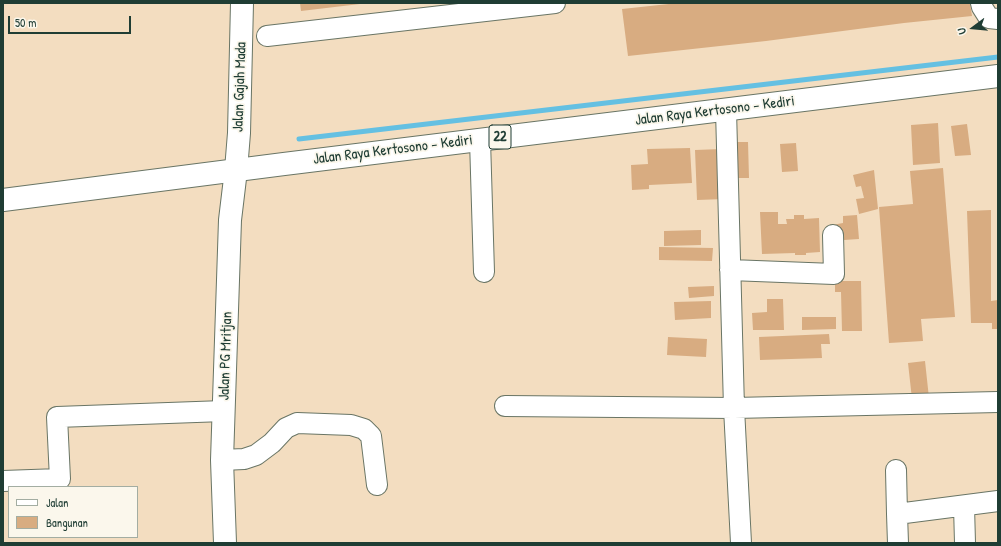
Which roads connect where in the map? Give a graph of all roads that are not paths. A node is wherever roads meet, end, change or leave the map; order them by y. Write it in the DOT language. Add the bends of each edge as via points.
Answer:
graph roads {
  1 [pos="242,3"];
  2 [pos="555,3"];
  3 [pos="981,3"];
  4 [pos="998,19"];
  5 [pos="267,36"];
  6 [pos="998,76"];
  7 [pos="726,110"];
  8 [pos="480,140"];
  9 [pos="236,170"];
  10 [pos="3,200"];
  11 [pos="833,235"];
  12 [pos="730,270"];
  13 [pos="484,272"];
  14 [pos="998,402"];
  15 [pos="505,406"];
  16 [pos="734,408"];
  17 [pos="224,411"];
  18 [pos="222,460"];
  19 [pos="896,470"];
  20 [pos="3,481"];
  21 [pos="377,485"];
  22 [pos="998,501"];
  23 [pos="964,506"];
  24 [pos="897,514"];
  25 [pos="225,543"];
  26 [pos="741,543"];
  27 [pos="898,543"];
  28 [pos="965,543"];
  1 -- 9 [label="main road, Jalan Gajah Mada"];
  2 -- 5 [label="street"];
  3 -- 4 [label="street" via="989,18"];
  6 -- 7 [label="main road, Jalan Raya Kertosono - Kediri / 22"];
  7 -- 8 [label="main road, Jalan Raya Kertosono - Kediri / 22"];
  7 -- 12 [label="street"];
  8 -- 9 [label="main road, Jalan Raya Kertosono - Kediri / 22"];
  8 -- 13 [label="street"];
  9 -- 10 [label="main road, Jalan Raya Kertosono - Kediri / 22"];
  9 -- 17 [label="main road, Jalan PG Mritjan" via="230,220"];
  11 -- 12 [label="street" via="834,274"];
  12 -- 16 [label="street"];
  14 -- 16 [label="street"];
  15 -- 16 [label="street"];
  16 -- 26 [label="street"];
  17 -- 18 [label="main road, Jalan PG Mritjan"];
  17 -- 20 [label="street" via="57,417 60,479"];
  18 -- 21 [label="street" via="244,459 256,455 286,428 297,423 351,425 364,429 371,436"];
  18 -- 25 [label="main road, Jalan PG Mritjan"];
  19 -- 24 [label="street"];
  22 -- 23 [label="street"];
  23 -- 24 [label="street"];
  23 -- 28 [label="street"];
  24 -- 27 [label="street"];
}
